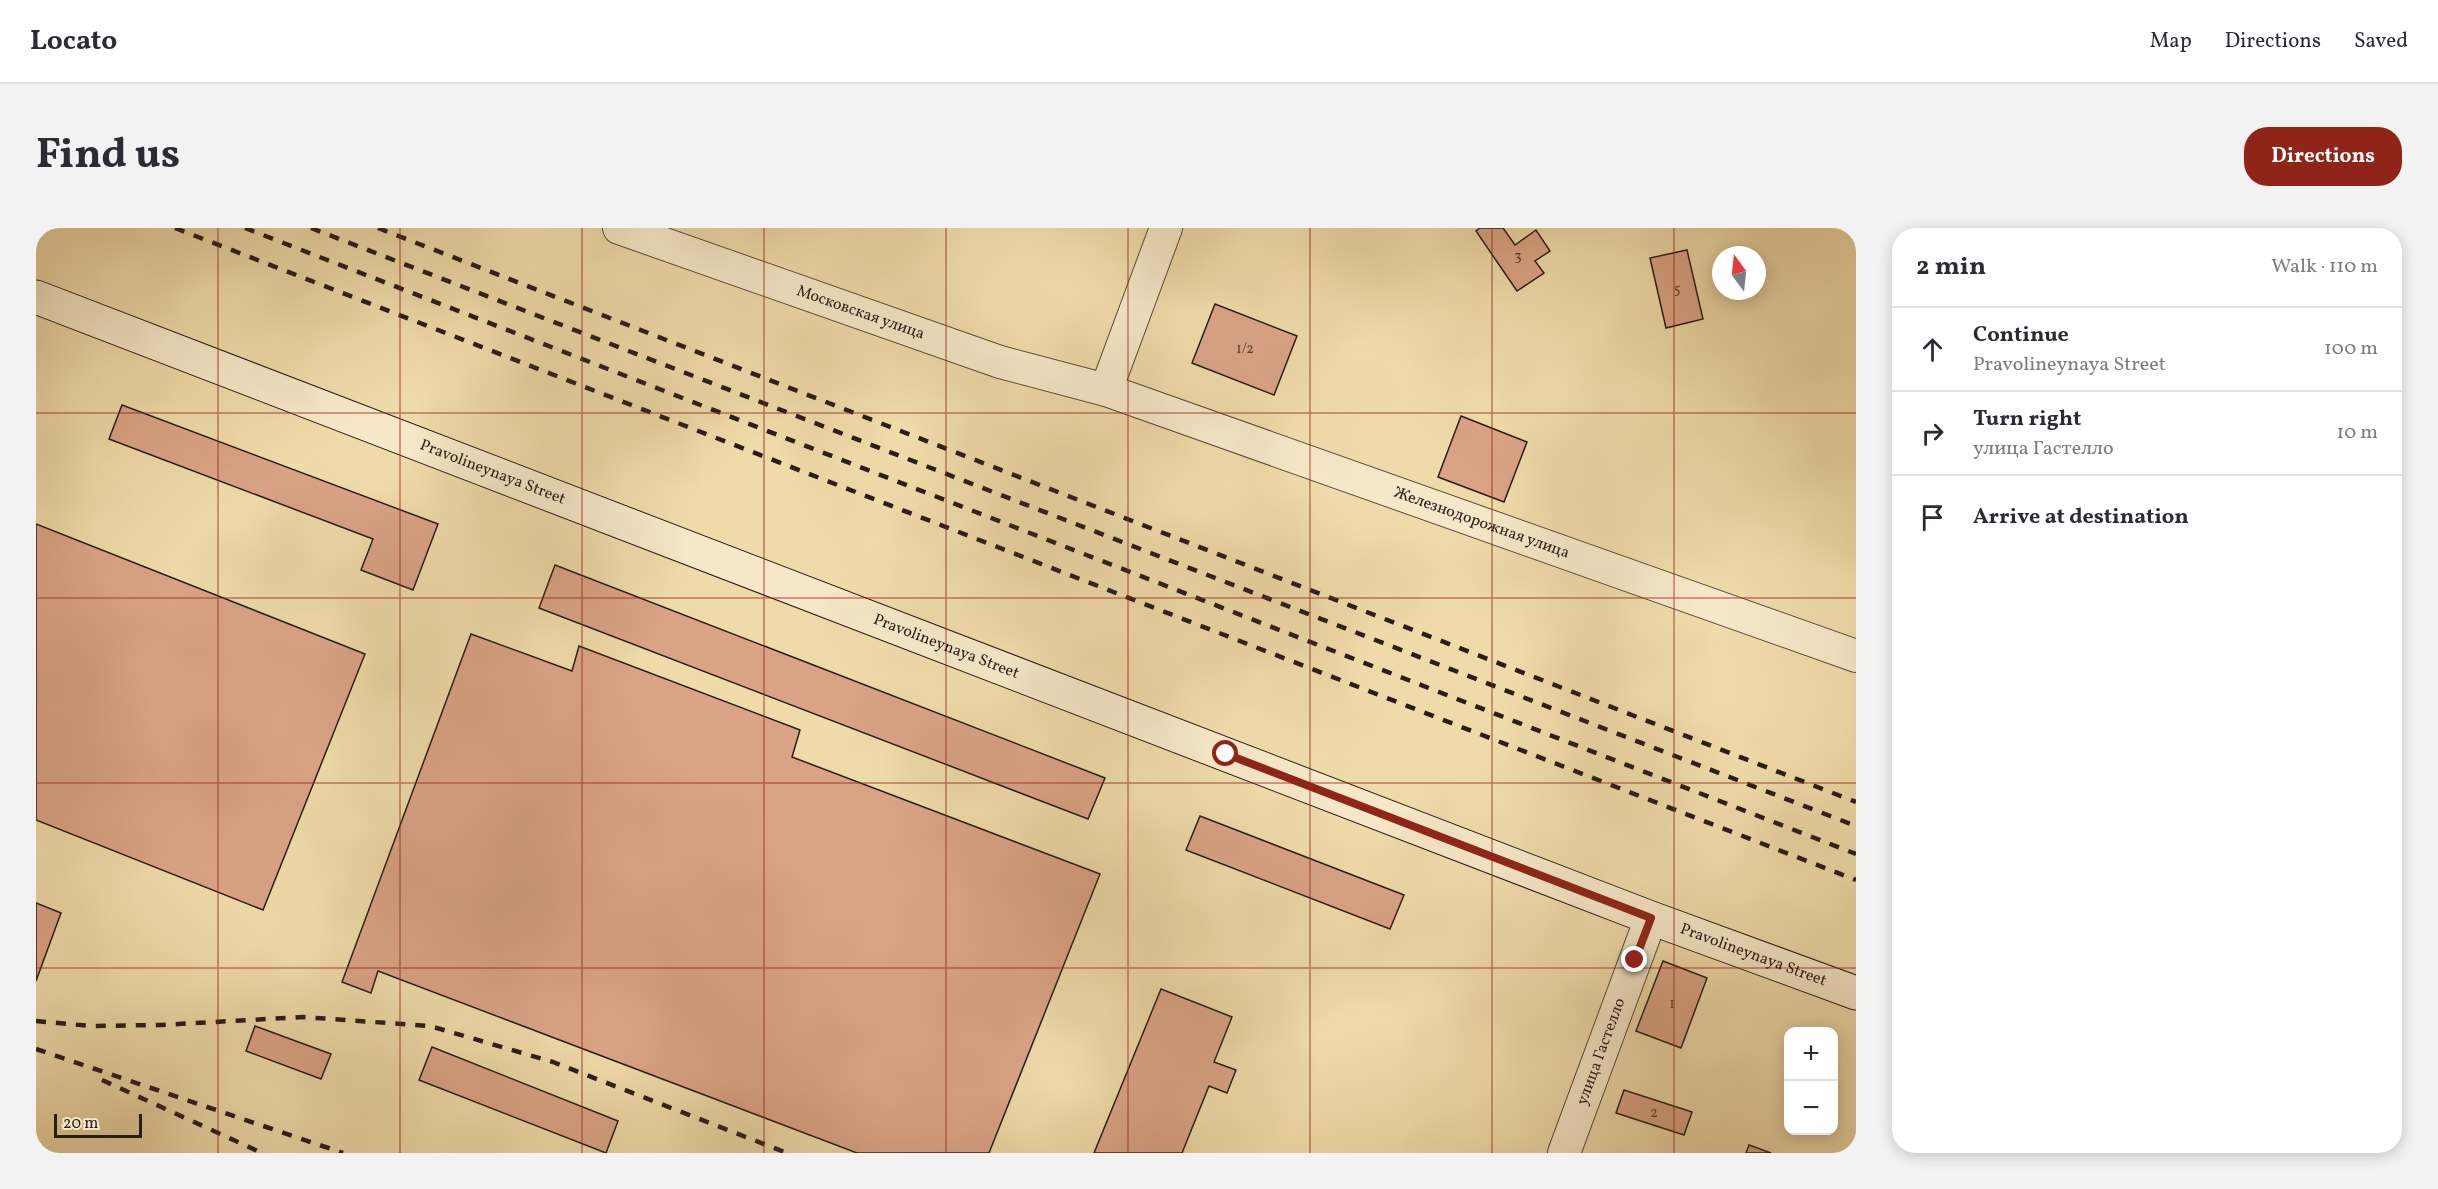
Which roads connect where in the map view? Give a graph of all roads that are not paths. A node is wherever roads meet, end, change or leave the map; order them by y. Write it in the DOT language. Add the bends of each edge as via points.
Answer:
graph roads {
  1 [pos="619,228"];
  2 [pos="1166,228"];
  3 [pos="36,297"];
  4 [pos="1106,390"];
  5 [pos="1856,656"];
  6 [pos="1651,918"];
  7 [pos="1856,993"];
  8 [pos="1564,1153"];
  1 -- 4 [label="street, Московская улица" via="1000,362"];
  2 -- 4 [label="street"];
  3 -- 6 [label="main road, Pravolineynaya Street"];
  4 -- 5 [label="street, Железнодорожная улица"];
  6 -- 7 [label="main road, Pravolineynaya Street"];
  6 -- 8 [label="street, улица Гастелло"];
}
